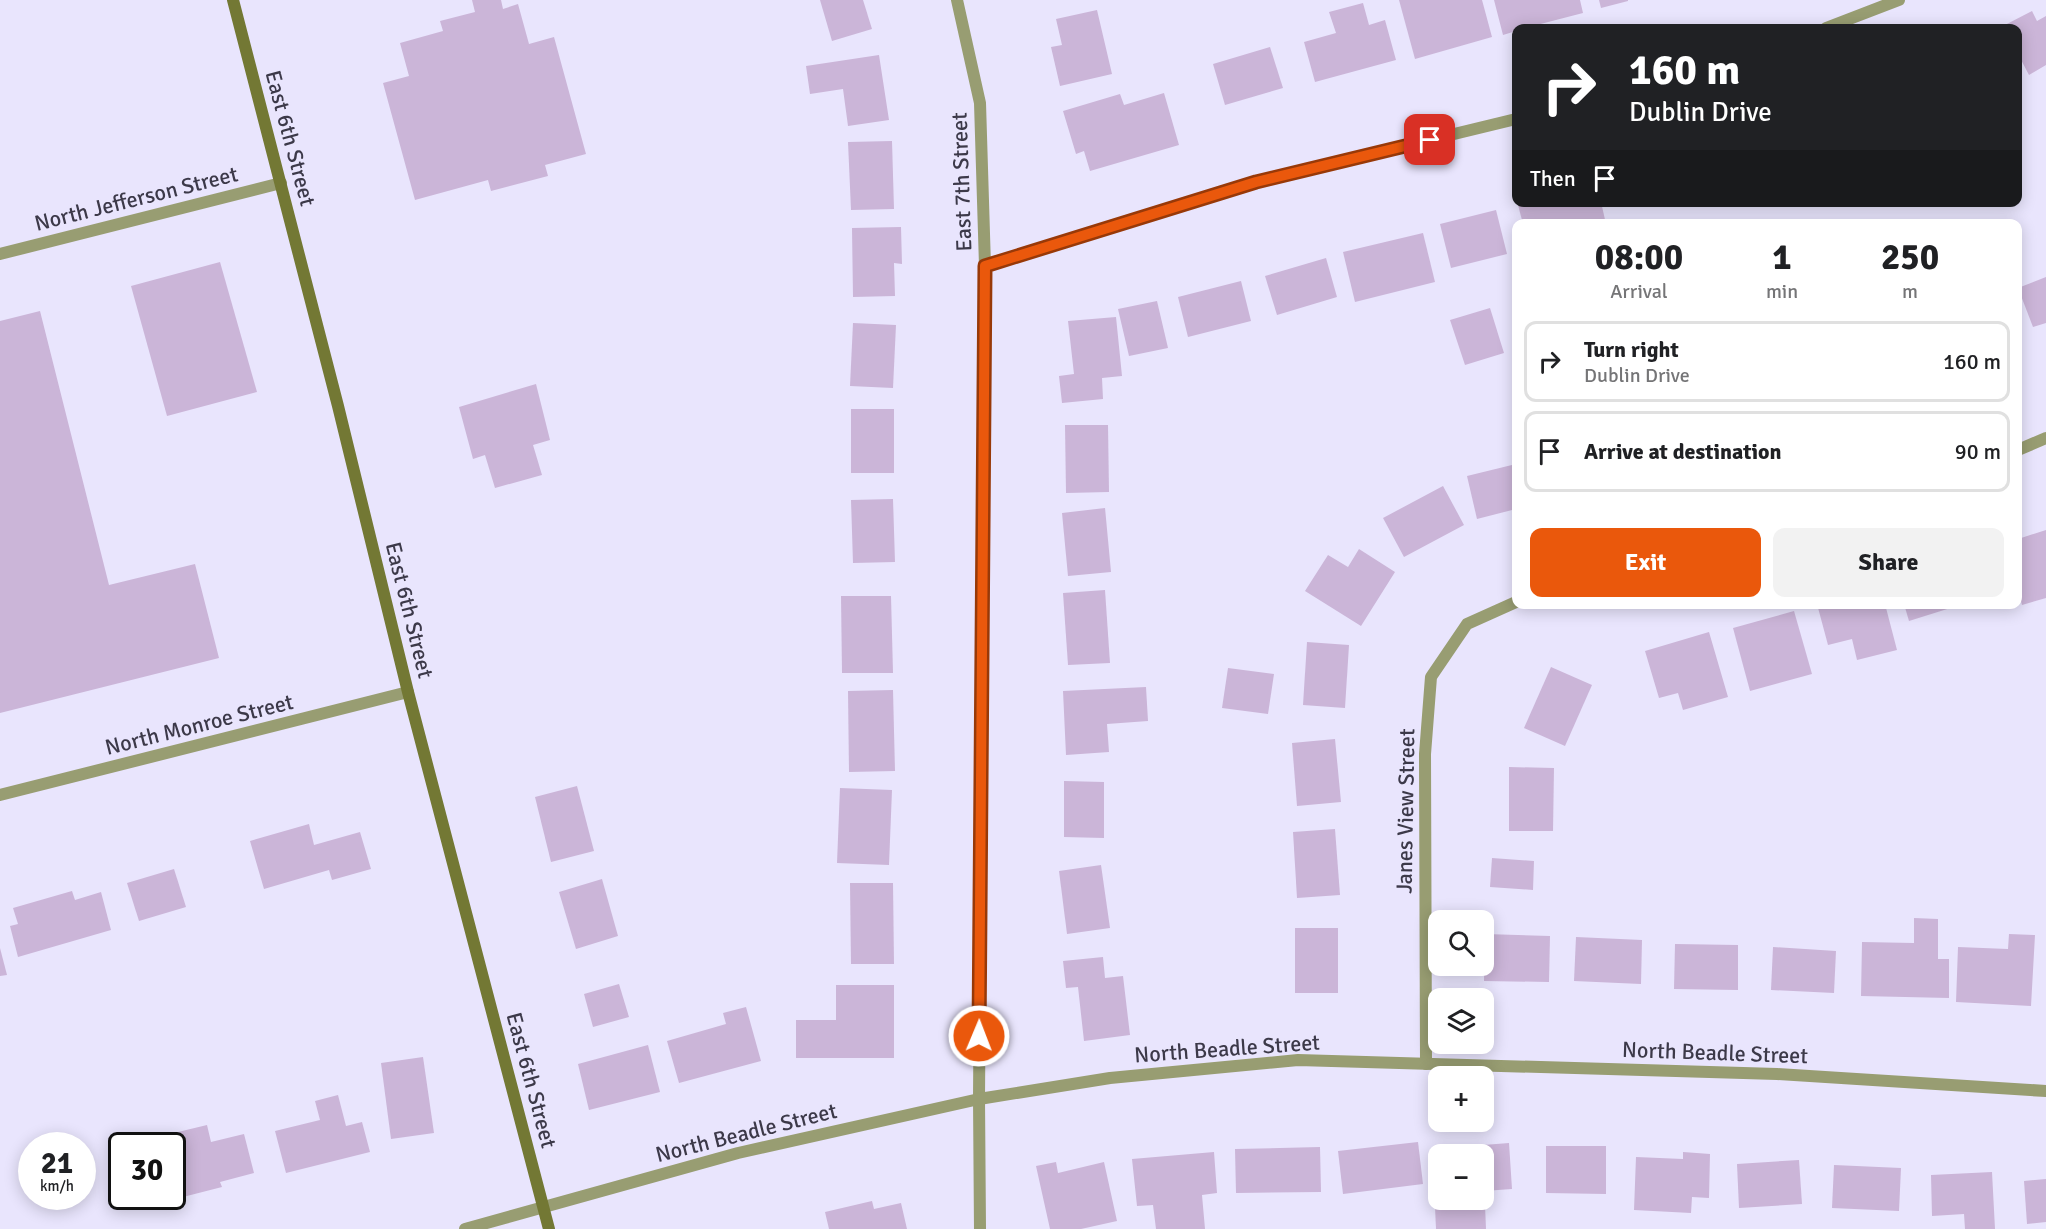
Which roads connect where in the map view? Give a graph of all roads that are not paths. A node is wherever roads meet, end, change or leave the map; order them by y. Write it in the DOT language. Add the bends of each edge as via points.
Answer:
graph roads {
  1 [pos="233,0"];
  2 [pos="957,0"];
  3 [pos="1899,0"];
  4 [pos="1836,24"];
  5 [pos="1512,119"];
  6 [pos="281,183"];
  7 [pos="0,254"];
  8 [pos="985,266"];
  9 [pos="2046,438"];
  10 [pos="2022,448"];
  11 [pos="1512,604"];
  12 [pos="408,692"];
  13 [pos="0,795"];
  14 [pos="1426,1064"];
  15 [pos="2046,1091"];
  16 [pos="979,1099"];
  17 [pos="543,1207"];
  18 [pos="465,1229"];
  19 [pos="549,1229"];
  20 [pos="980,1229"];
  1 -- 6 [label="main road, East 6th Street"];
  2 -- 8 [label="street, East 7th Street" via="980,103"];
  3 -- 4 [label="street"];
  5 -- 8 [label="street" via="1256,182"];
  6 -- 7 [label="street, North Jefferson Street"];
  6 -- 12 [label="main road, East 6th Street"];
  8 -- 16 [label="street, East 7th Street"];
  9 -- 10 [label="street"];
  11 -- 14 [label="street, Janes View Street" via="1467,624 1431,677 1425,754"];
  12 -- 13 [label="street, North Monroe Street"];
  12 -- 17 [label="main road, East 6th Street"];
  14 -- 15 [label="street, North Beadle Street" via="1777,1074"];
  14 -- 16 [label="street, North Beadle Street" via="1298,1060 1110,1078"];
  16 -- 17 [label="street, North Beadle Street" via="738,1153"];
  16 -- 20 [label="street, East 7th Street"];
  17 -- 18 [label="street, North Beadle Street"];
  17 -- 19 [label="main road, East 6th Street"];
}
